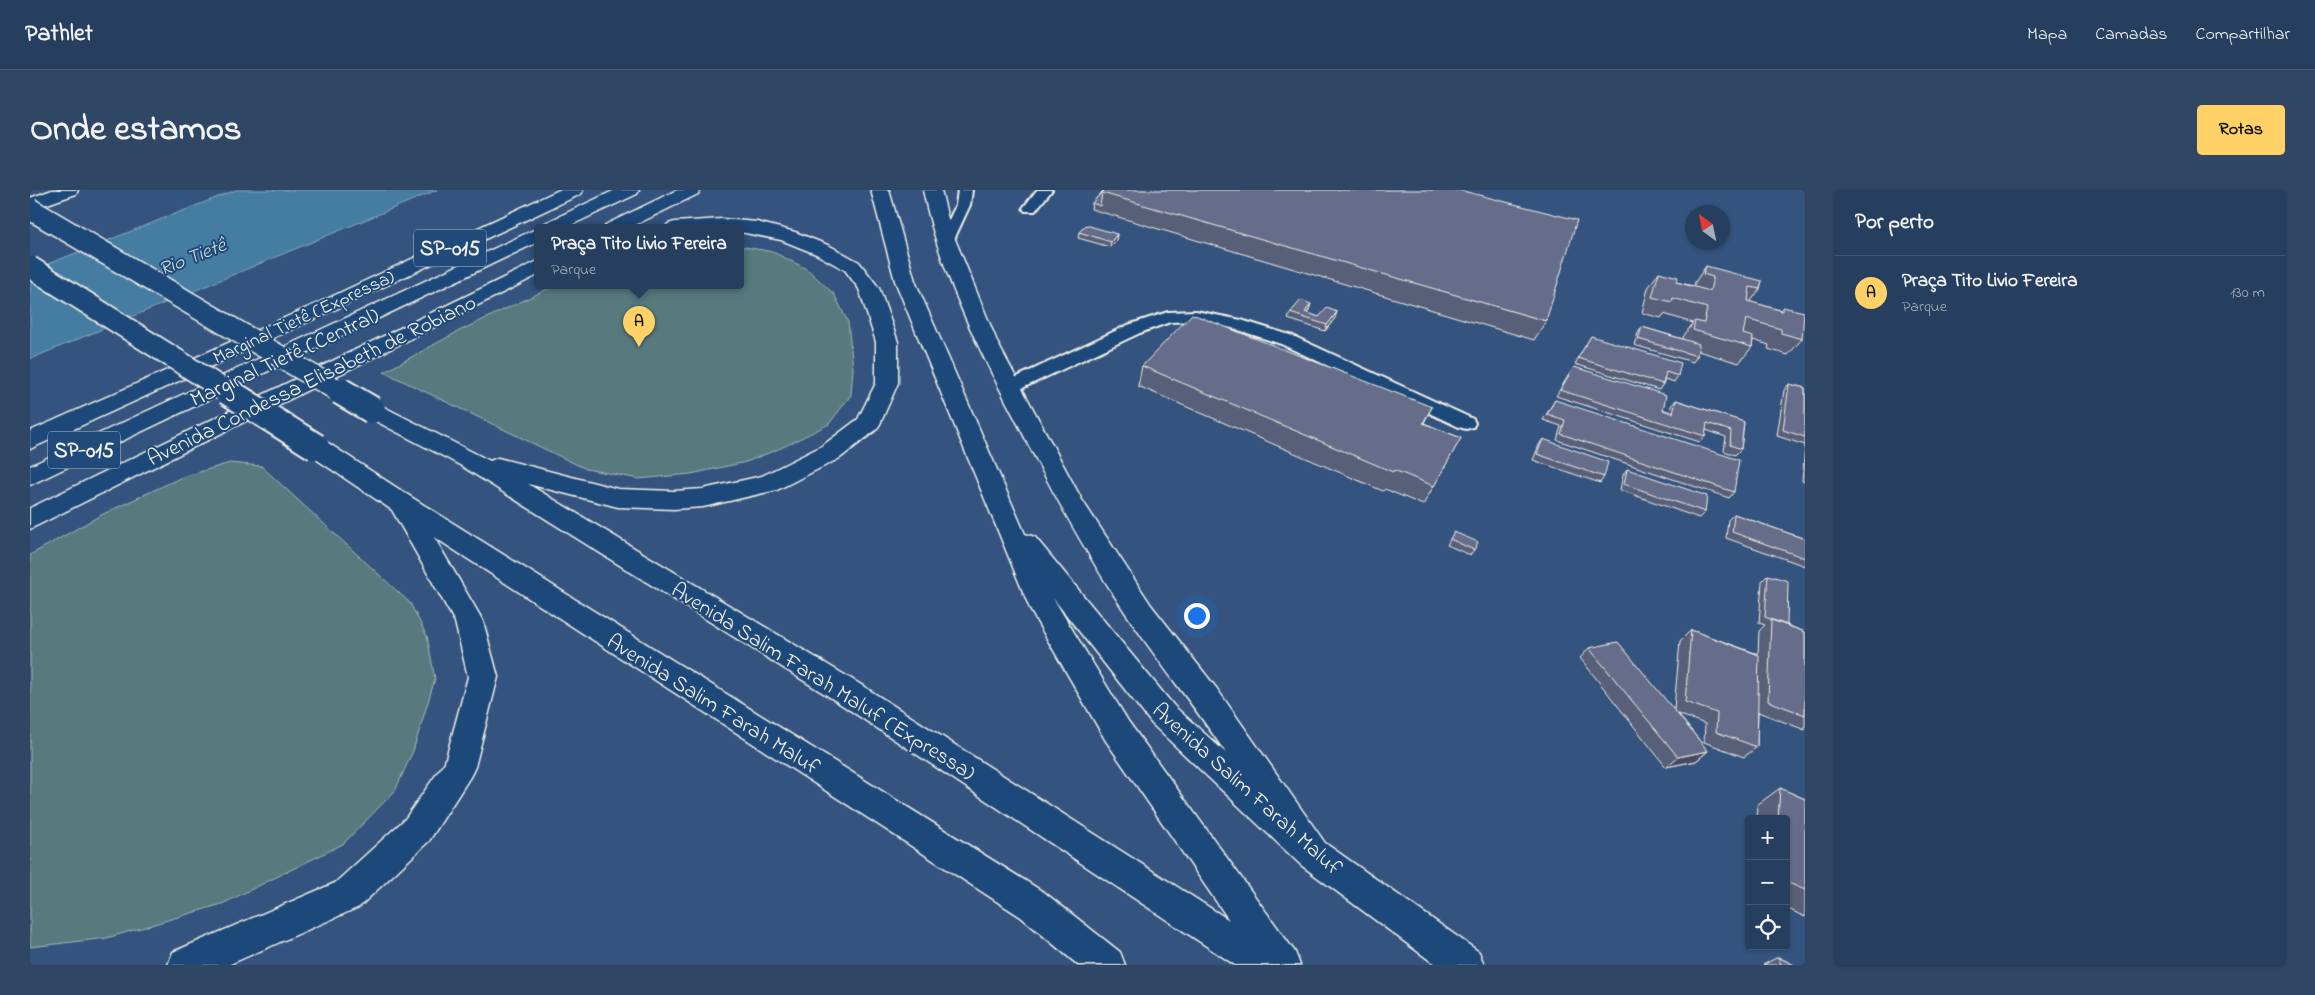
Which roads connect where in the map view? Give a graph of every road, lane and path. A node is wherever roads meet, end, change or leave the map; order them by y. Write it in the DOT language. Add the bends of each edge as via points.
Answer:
graph roads {
  1 [pos="69,190"];
  2 [pos="574,190"];
  3 [pos="630,190"];
  4 [pos="691,190"];
  5 [pos="880,190"];
  6 [pos="932,190"];
  7 [pos="964,190"];
  8 [pos="1045,190"];
  9 [pos="618,194"];
  10 [pos="901,199"];
  11 [pos="30,204"];
  12 [pos="1030,208"];
  13 [pos="30,209"];
  14 [pos="558,224"];
  15 [pos="622,224"];
  16 [pos="744,227"];
  17 [pos="534,236"];
  18 [pos="946,243"];
  19 [pos="30,267"];
  20 [pos="534,269"];
  21 [pos="905,281"];
  22 [pos="1010,387"];
  23 [pos="1466,423"];
  24 [pos="30,441"];
  25 [pos="469,459"];
  26 [pos="30,476"];
  27 [pos="402,504"];
  28 [pos="1002,513"];
  29 [pos="30,519"];
  30 [pos="1313,854"];
  31 [pos="186,965"];
  32 [pos="1107,965"];
  33 [pos="1267,965"];
  34 [pos="1282,965"];
  35 [pos="1466,965"];
  1 -- 11 [label="highway"];
  2 -- 24 [label="highway, Marginal Tietê (Expressa) / SP-015"];
  3 -- 9 [label="highway"];
  4 -- 15 [label="highway"];
  5 -- 21 [label="highway"];
  6 -- 18 [label="highway"];
  7 -- 18 [label="lane" via="963,205"];
  8 -- 12 [label="lane"];
  9 -- 14 [label="highway"];
  10 -- 21 [label="highway"];
  13 -- 25 [label="highway, Avenida Salim Farah Maluf (Expressa), bridge" via="372,410"];
  16 -- 25 [label="highway" via="788,236 823,250 852,266 869,288 887,342 887,383 868,424 831,452 768,484 703,498 618,498"];
  17 -- 26 [label="highway, Marginal Tietê (Central) / SP-015"];
  18 -- 22 [label="highway" via="987,344"];
  19 -- 27 [label="highway, Avenida Salim Farah Maluf, bridge"];
  20 -- 29 [label="highway, Avenida Condessa Elisabeth de Robiano"];
  21 -- 28 [label="highway"];
  22 -- 23 [label="lane" via="1134,329 1168,318 1196,316 1287,340"];
  22 -- 30 [label="highway" via="1072,504 1141,613 1206,698"];
  25 -- 33 [label="highway, Avenida Salim Farah Maluf (Expressa)" via="847,692"];
  27 -- 31 [label="highway" via="469,622 483,676 459,767 417,830 346,895"];
  27 -- 32 [label="highway, Avenida Salim Farah Maluf" via="1033,905"];
  28 -- 30 [label="highway, Avenida Salim Farah Maluf" via="1162,715"];
  28 -- 34 [label="highway" via="1045,611 1117,731"];
  30 -- 35 [label="highway, Avenida Salim Farah Maluf"];
}
